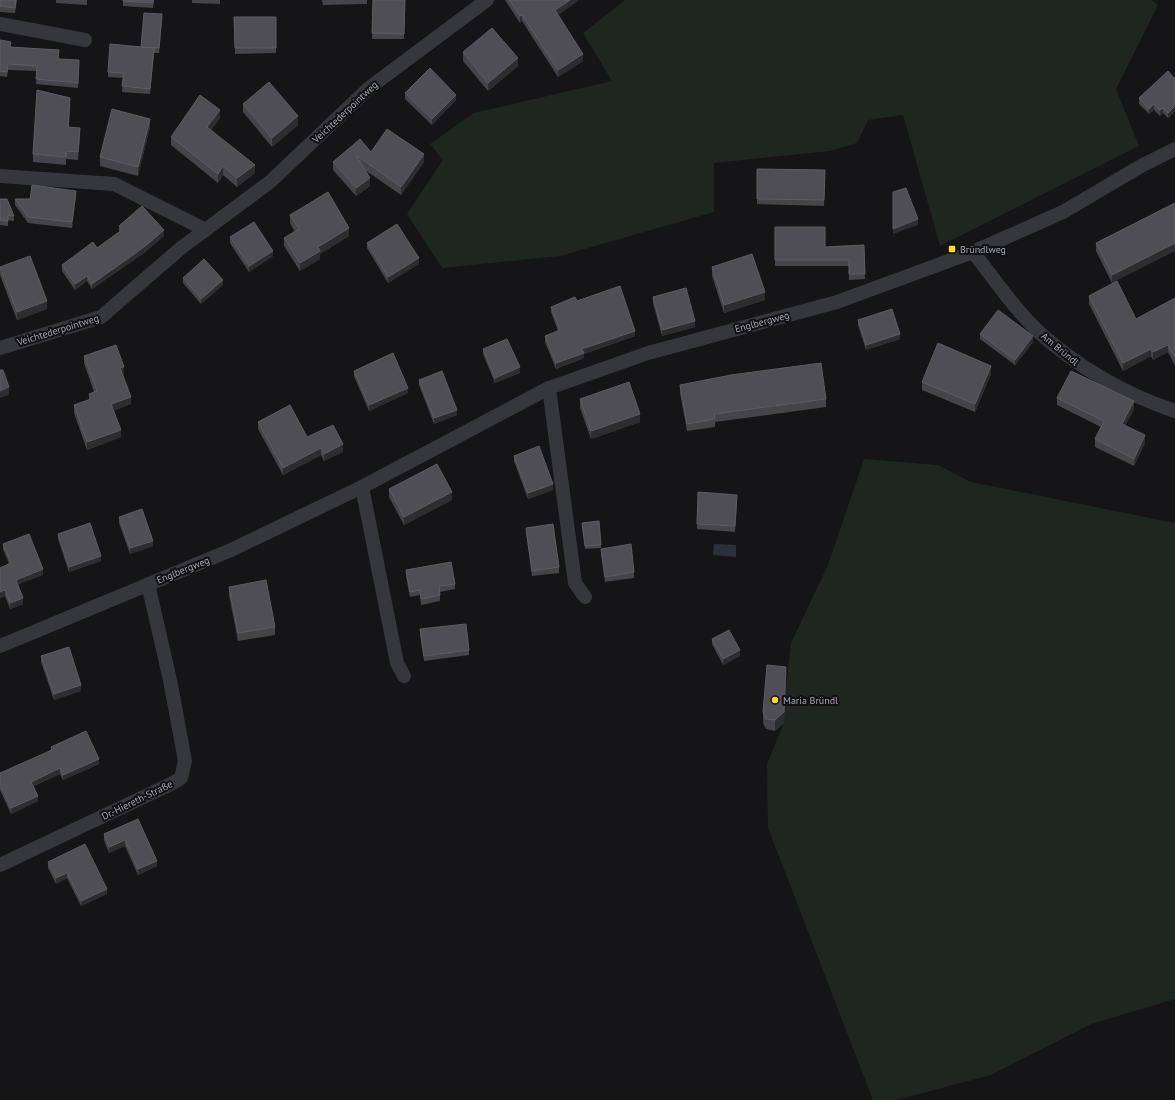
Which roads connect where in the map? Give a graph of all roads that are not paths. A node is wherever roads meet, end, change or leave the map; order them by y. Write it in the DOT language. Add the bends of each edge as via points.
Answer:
graph roads {
  1 [pos="487,0"];
  2 [pos="0,24"];
  3 [pos="85,40"];
  4 [pos="1175,149"];
  5 [pos="0,176"];
  6 [pos="206,230"];
  7 [pos="974,252"];
  8 [pos="0,348"];
  9 [pos="550,388"];
  10 [pos="1175,411"];
  11 [pos="362,487"];
  12 [pos="148,584"];
  13 [pos="585,597"];
  14 [pos="0,646"];
  15 [pos="404,676"];
  16 [pos="0,865"];
  1 -- 6 [label="street, Veichtederpointweg" via="369,88 271,181"];
  2 -- 3 [label="street"];
  4 -- 7 [label="street" via="1063,212"];
  5 -- 6 [label="street" via="114,184"];
  6 -- 8 [label="street, Veichtederpointweg" via="181,248 101,317"];
  7 -- 9 [label="street, Englbergweg" via="837,302 648,353"];
  7 -- 10 [label="street, Am Bründl" via="1031,323 1081,366 1130,394"];
  9 -- 11 [label="street, Englbergweg"];
  9 -- 13 [label="street" via="575,583"];
  11 -- 12 [label="street, Englbergweg" via="231,550"];
  11 -- 15 [label="street" via="397,663"];
  12 -- 14 [label="street, Englbergweg"];
  12 -- 16 [label="street, Dr.-Hiereth-Straße" via="170,680 184,761 181,778"];
}
